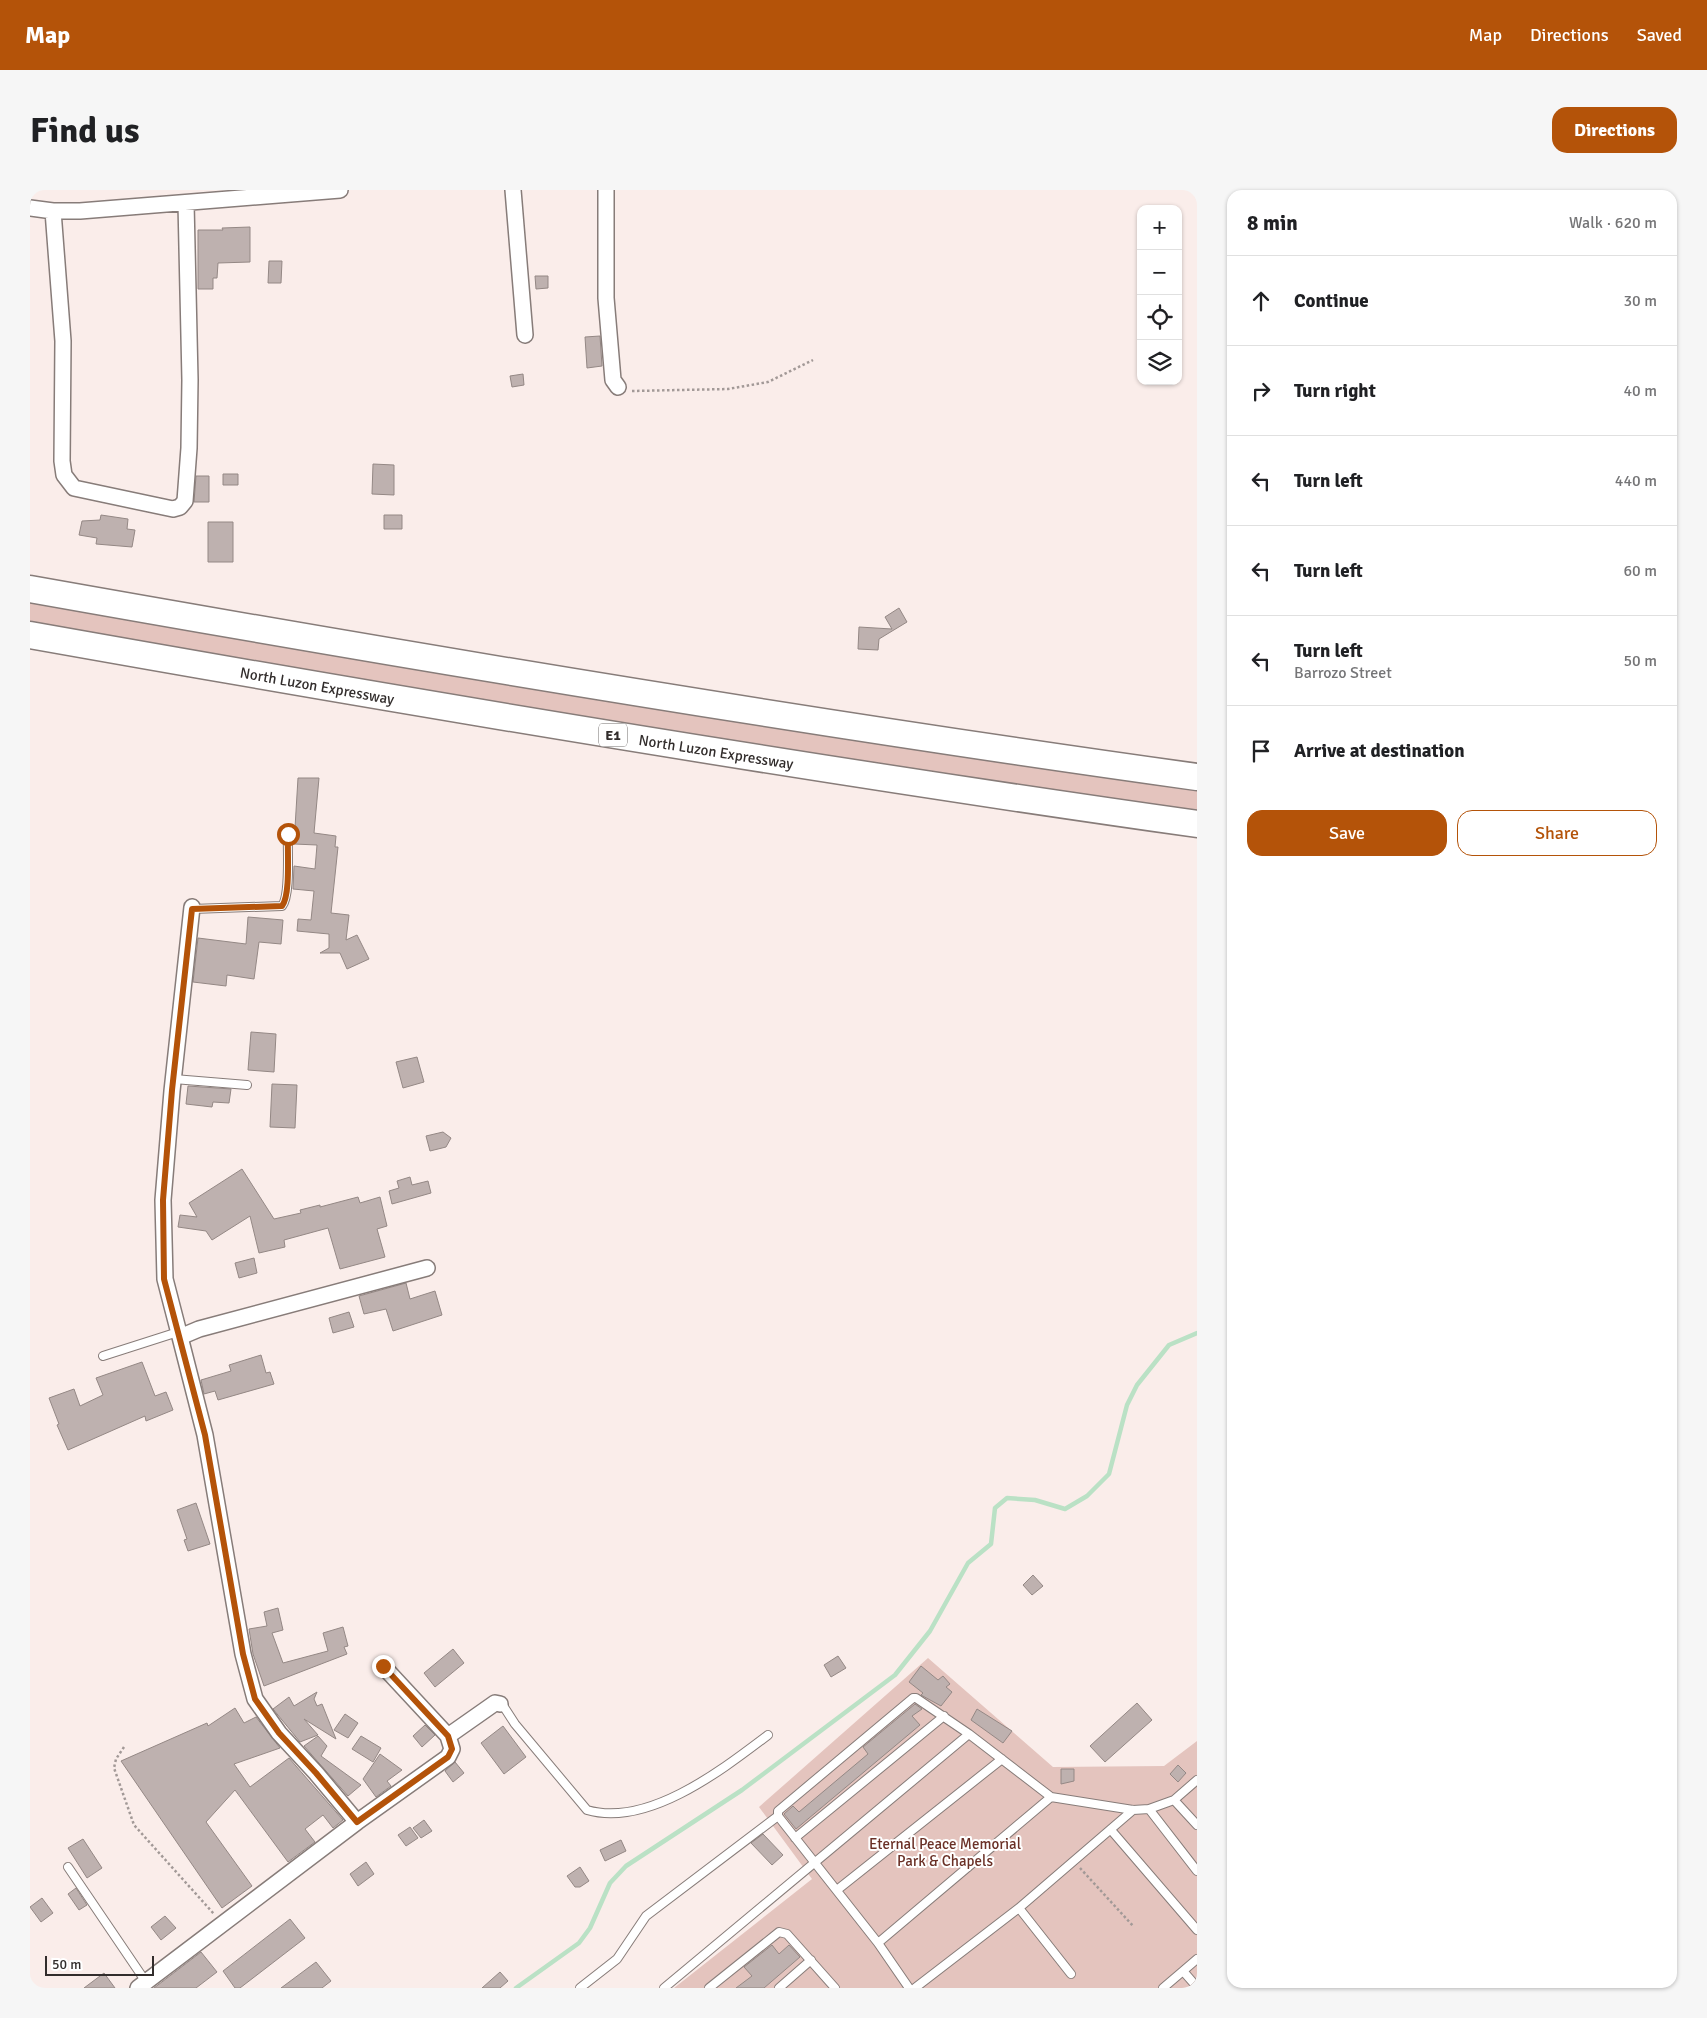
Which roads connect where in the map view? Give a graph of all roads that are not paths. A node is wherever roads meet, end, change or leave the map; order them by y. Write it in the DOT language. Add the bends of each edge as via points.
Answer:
graph roads {
  1 [pos="340,190"];
  2 [pos="513,190"];
  3 [pos="606,190"];
  4 [pos="186,203"];
  5 [pos="30,208"];
  6 [pos="53,210"];
  7 [pos="525,335"];
  8 [pos="618,387"];
  9 [pos="30,589"];
  10 [pos="30,635"];
  11 [pos="1197,777"];
  12 [pos="1197,824"];
  13 [pos="288,834"];
  14 [pos="192,908"];
  15 [pos="174,1079"];
  16 [pos="247,1085"];
  17 [pos="428,1268"];
  18 [pos="179,1334"];
  19 [pos="103,1356"];
  20 [pos="383,1666"];
  21 [pos="500,1704"];
  22 [pos="944,1716"];
  23 [pos="969,1734"];
  24 [pos="768,1735"];
  25 [pos="448,1736"];
  26 [pos="1002,1759"];
  27 [pos="1197,1780"];
  28 [pos="1051,1796"];
  29 [pos="1174,1800"];
  30 [pos="1149,1809"];
  31 [pos="1133,1810"];
  32 [pos="778,1816"];
  33 [pos="357,1822"];
  34 [pos="1197,1826"];
  35 [pos="1111,1830"];
  36 [pos="796,1838"];
  37 [pos="814,1862"];
  38 [pos="68,1867"];
  39 [pos="1197,1871"];
  40 [pos="837,1890"];
  41 [pos="1019,1908"];
  42 [pos="1197,1930"];
  43 [pos="878,1943"];
  44 [pos="1197,1959"];
  45 [pos="811,1960"];
  46 [pos="1183,1971"];
  47 [pos="1071,1974"];
  48 [pos="142,1985"];
  49 [pos="1197,1987"];
  50 [pos="580,1988"];
  51 [pos="664,1988"];
  52 [pos="709,1988"];
  53 [pos="779,1988"];
  54 [pos="835,1988"];
  55 [pos="909,1988"];
  56 [pos="915,1988"];
  57 [pos="1163,1988"];
  1 -- 4 [label="street"];
  2 -- 7 [label="street"];
  3 -- 8 [label="street" via="606,298 614,380"];
  4 -- 6 [label="street"];
  4 -- 6 [label="street" via="189,448 185,501 173,509 74,488 64,476 63,342"];
  5 -- 6 [label="street"];
  9 -- 11 [label="highway" via="528,676 952,743"];
  10 -- 12 [label="highway, North Luzon Expressway / E1" via="520,720 943,788"];
  13 -- 14 [label="lane" via="287,885 282,906"];
  14 -- 15 [label="street"];
  15 -- 16 [label="lane"];
  15 -- 18 [label="street" via="163,1208 164,1279"];
  17 -- 18 [label="street"];
  18 -- 19 [label="lane"];
  18 -- 33 [label="street" via="205,1435 243,1654 255,1699 279,1733"];
  20 -- 25 [label="street"];
  21 -- 24 [label="lane" via="587,1810 599,1813 663,1802 715,1775"];
  21 -- 25 [label="street" via="495,1703"];
  22 -- 23 [label="lane"];
  22 -- 32 [label="lane" via="913,1698 783,1806"];
  22 -- 36 [label="lane"];
  23 -- 26 [label="lane"];
  23 -- 37 [label="lane"];
  25 -- 33 [label="street" via="452,1749 448,1757"];
  26 -- 28 [label="lane"];
  26 -- 40 [label="lane"];
  27 -- 29 [label="lane"];
  28 -- 31 [label="lane"];
  28 -- 43 [label="lane"];
  29 -- 30 [label="lane"];
  29 -- 34 [label="lane"];
  30 -- 31 [label="lane"];
  30 -- 39 [label="lane"];
  31 -- 35 [label="lane"];
  32 -- 36 [label="lane"];
  32 -- 50 [label="lane" via="646,1916 618,1960"];
  33 -- 48 [label="street"];
  35 -- 41 [label="lane"];
  35 -- 42 [label="lane"];
  36 -- 37 [label="lane"];
  37 -- 40 [label="lane"];
  37 -- 51 [label="lane"];
  38 -- 48 [label="lane"];
  40 -- 43 [label="lane"];
  41 -- 47 [label="lane"];
  41 -- 56 [label="lane"];
  43 -- 55 [label="lane"];
  44 -- 46 [label="lane"];
  45 -- 52 [label="lane" via="787,1934 779,1932"];
  45 -- 53 [label="lane"];
  45 -- 54 [label="lane"];
  46 -- 49 [label="lane"];
  46 -- 57 [label="lane"];
}
